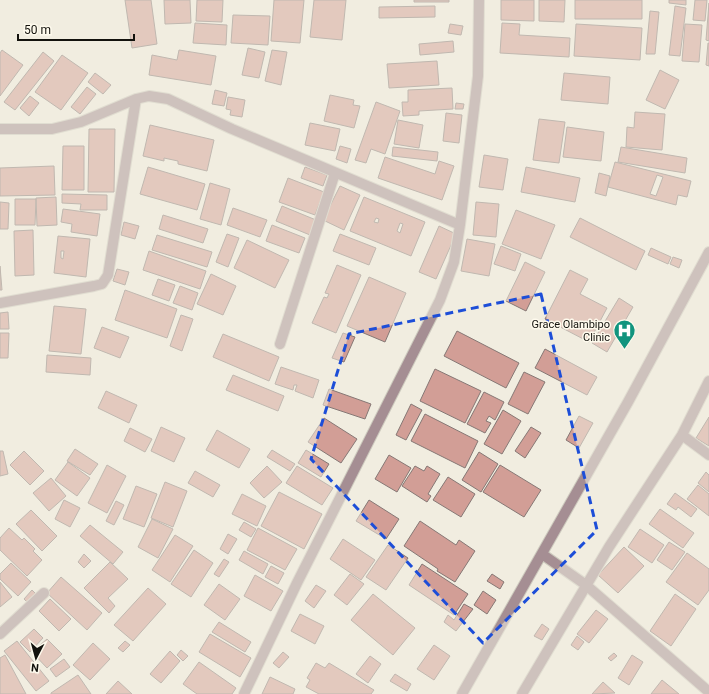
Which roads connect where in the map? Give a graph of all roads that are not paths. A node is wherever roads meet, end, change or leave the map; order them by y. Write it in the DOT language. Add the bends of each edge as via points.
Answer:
graph roads {
  1 [pos="479,0"];
  2 [pos="136,99"];
  3 [pos="0,129"];
  4 [pos="335,173"];
  5 [pos="460,225"];
  6 [pos="709,252"];
  7 [pos="0,303"];
  8 [pos="280,344"];
  9 [pos="709,381"];
  10 [pos="682,435"];
  11 [pos="709,455"];
  12 [pos="542,554"];
  13 [pos="586,584"];
  14 [pos="44,593"];
  15 [pos="0,634"];
  16 [pos="709,692"];
  17 [pos="244,694"];
  18 [pos="462,694"];
  19 [pos="522,694"];
  1 -- 5 [label="street" via="478,76"];
  2 -- 3 [label="street" via="81,122 52,129"];
  2 -- 4 [label="street" via="149,96 168,99"];
  2 -- 7 [label="street" via="108,275 102,284"];
  4 -- 5 [label="street"];
  4 -- 8 [label="street"];
  5 -- 17 [label="street" via="454,262 440,300 296,583"];
  6 -- 12 [label="street"];
  9 -- 10 [label="street"];
  10 -- 11 [label="street"];
  10 -- 13 [label="street"];
  12 -- 13 [label="street"];
  12 -- 18 [label="street"];
  13 -- 16 [label="street"];
  13 -- 19 [label="street"];
  14 -- 15 [label="street"];
}
